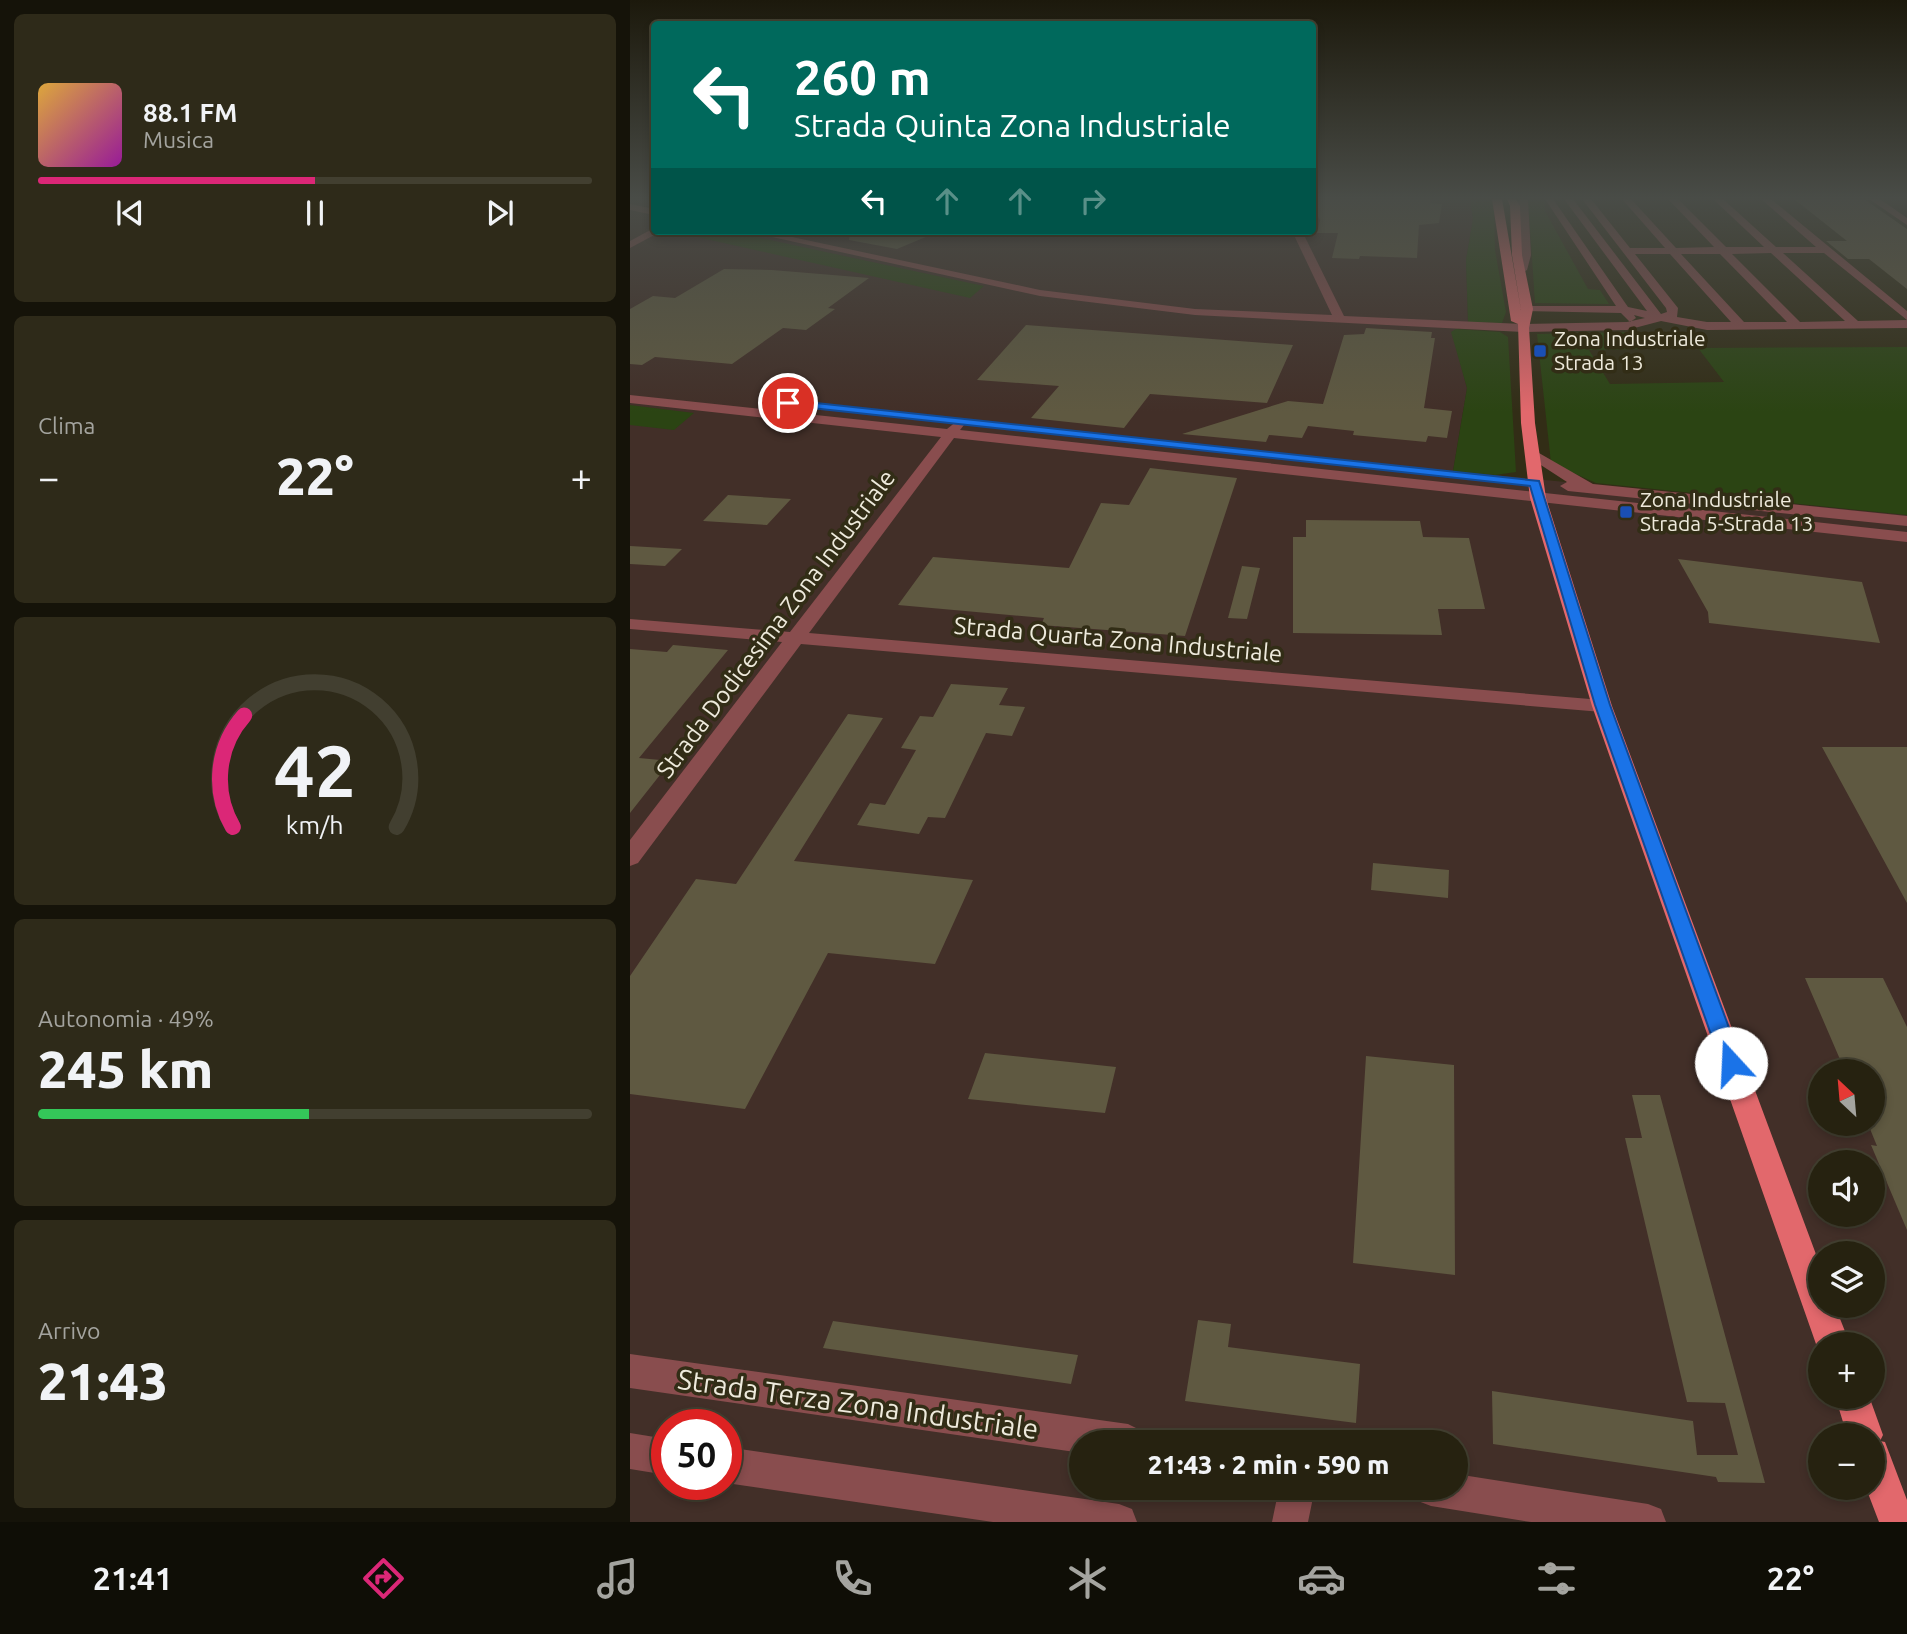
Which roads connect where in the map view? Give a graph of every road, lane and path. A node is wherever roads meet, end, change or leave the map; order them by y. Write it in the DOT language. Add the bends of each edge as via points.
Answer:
graph roads {
  1 [pos="938,270"];
  2 [pos="1316,270"];
  3 [pos="1507,270"];
  4 [pos="1522,270"];
  5 [pos="1596,270"];
  6 [pos="1625,270"];
  7 [pos="1641,270"];
  8 [pos="1690,270"];
  9 [pos="1742,270"];
  10 [pos="1794,270"];
  11 [pos="1850,270"];
  12 [pos="1527,309"];
  13 [pos="1624,310"];
  14 [pos="1661,315"];
  15 [pos="1907,317"];
  16 [pos="1341,321"];
  17 [pos="1907,324"];
  18 [pos="1636,325"];
  19 [pos="1797,325"];
  20 [pos="1856,325"];
  21 [pos="1741,326"];
  22 [pos="1523,328"];
  23 [pos="630,387"];
  24 [pos="630,399"];
  25 [pos="866,411"];
  26 [pos="853,423"];
  27 [pos="956,427"];
  28 [pos="1532,453"];
  29 [pos="1607,490"];
  30 [pos="1536,491"];
  31 [pos="1907,521"];
  32 [pos="1907,537"];
  33 [pos="630,624"];
  34 [pos="797,637"];
  35 [pos="1602,705"];
  36 [pos="630,857"];
  37 [pos="1829,1332"];
  38 [pos="630,1371"];
  39 [pos="1069,1434"];
  40 [pos="630,1451"];
  41 [pos="651,1454"];
  42 [pos="742,1467"];
  43 [pos="1885,1490"];
  44 [pos="1468,1494"];
  45 [pos="1295,1500"];
  46 [pos="1119,1522"];
  47 [pos="1290,1522"];
  48 [pos="1648,1522"];
  49 [pos="1897,1522"];
  1 -- 16 [label="street" via="1073,298 1195,312"];
  2 -- 16 [label="street"];
  3 -- 22 [label="main road" via="1514,319"];
  4 -- 12 [label="main road"];
  5 -- 13 [label="street"];
  6 -- 14 [label="street"];
  7 -- 14 [label="street" via="1672,308 1672,314"];
  8 -- 21 [label="street"];
  9 -- 19 [label="street"];
  10 -- 20 [label="street"];
  11 -- 15 [label="street"];
  12 -- 13 [label="street"];
  12 -- 22 [label="main road"];
  13 -- 14 [label="street"];
  13 -- 18 [label="street"];
  14 -- 18 [label="street"];
  14 -- 21 [label="street" via="1706,326"];
  16 -- 22 [label="street"];
  17 -- 20 [label="street"];
  18 -- 22 [label="street"];
  19 -- 20 [label="street"];
  19 -- 21 [label="street"];
  22 -- 28 [label="main road"];
  23 -- 25 [label="street"];
  24 -- 26 [label="street"];
  25 -- 26 [label="street"];
  25 -- 27 [label="street"];
  26 -- 27 [label="street"];
  27 -- 30 [label="street"];
  27 -- 34 [label="street, Strada Dodicesima Zona Industriale"];
  28 -- 29 [label="street" via="1571,479"];
  28 -- 30 [label="main road"];
  29 -- 30 [label="street"];
  29 -- 31 [label="street"];
  30 -- 32 [label="street"];
  30 -- 35 [label="main road"];
  33 -- 34 [label="street, Strada Quarta Zona Industriale"];
  34 -- 35 [label="street, Strada Quarta Zona Industriale"];
  34 -- 36 [label="street, Strada Dodicesima Zona Industriale"];
  35 -- 37 [label="main road"];
  38 -- 39 [label="street, Strada Terza Zona Industriale"];
  40 -- 41 [label="street"];
  42 -- 46 [label="street"];
  43 -- 49 [label="main road"];
  44 -- 48 [label="street"];
  45 -- 47 [label="street"];
}
